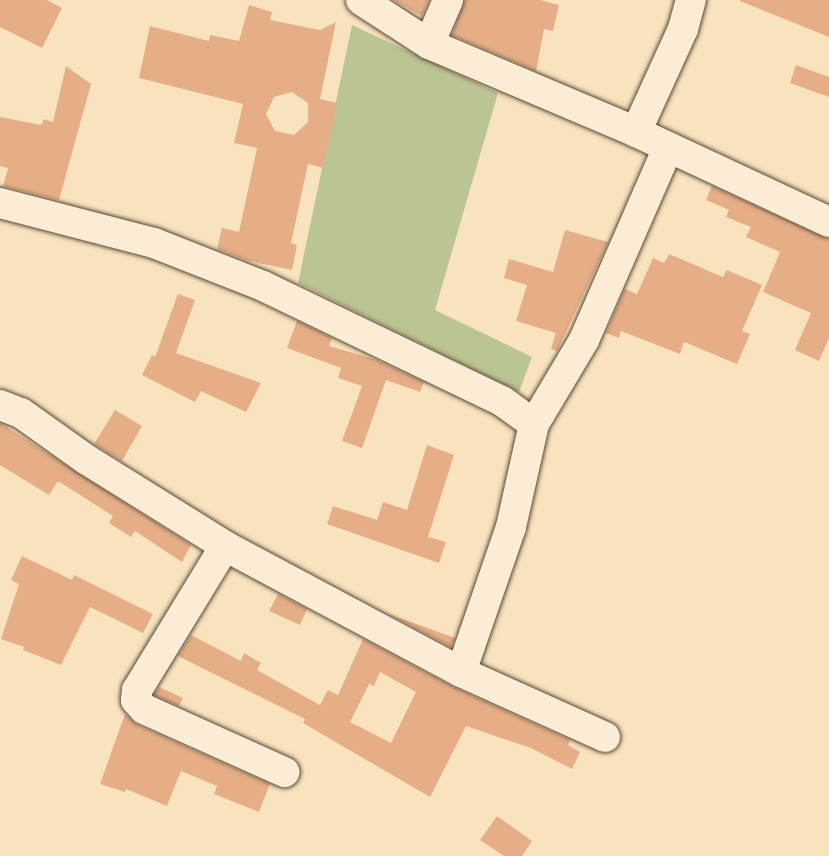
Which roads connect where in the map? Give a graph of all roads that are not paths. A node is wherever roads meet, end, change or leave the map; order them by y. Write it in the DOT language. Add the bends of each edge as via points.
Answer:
graph roads {
  1 [pos="361,0"];
  2 [pos="448,0"];
  3 [pos="691,0"];
  4 [pos="429,44"];
  5 [pos="636,132"];
  6 [pos="668,148"];
  7 [pos="0,203"];
  8 [pos="829,222"];
  9 [pos="0,405"];
  10 [pos="534,424"];
  11 [pos="225,546"];
  12 [pos="461,672"];
  13 [pos="605,737"];
  14 [pos="284,772"];
  1 -- 4 [label="street"];
  2 -- 4 [label="street"];
  3 -- 5 [label="street" via="683,29"];
  4 -- 5 [label="street"];
  5 -- 6 [label="street"];
  6 -- 8 [label="street"];
  6 -- 10 [label="street" via="584,340"];
  7 -- 10 [label="street" via="154,243 263,286 502,401"];
  9 -- 11 [label="street" via="21,413 87,460"];
  10 -- 12 [label="street" via="511,527"];
  11 -- 12 [label="street"];
  11 -- 14 [label="street" via="137,690 136,699 144,709"];
  12 -- 13 [label="street"];
}
